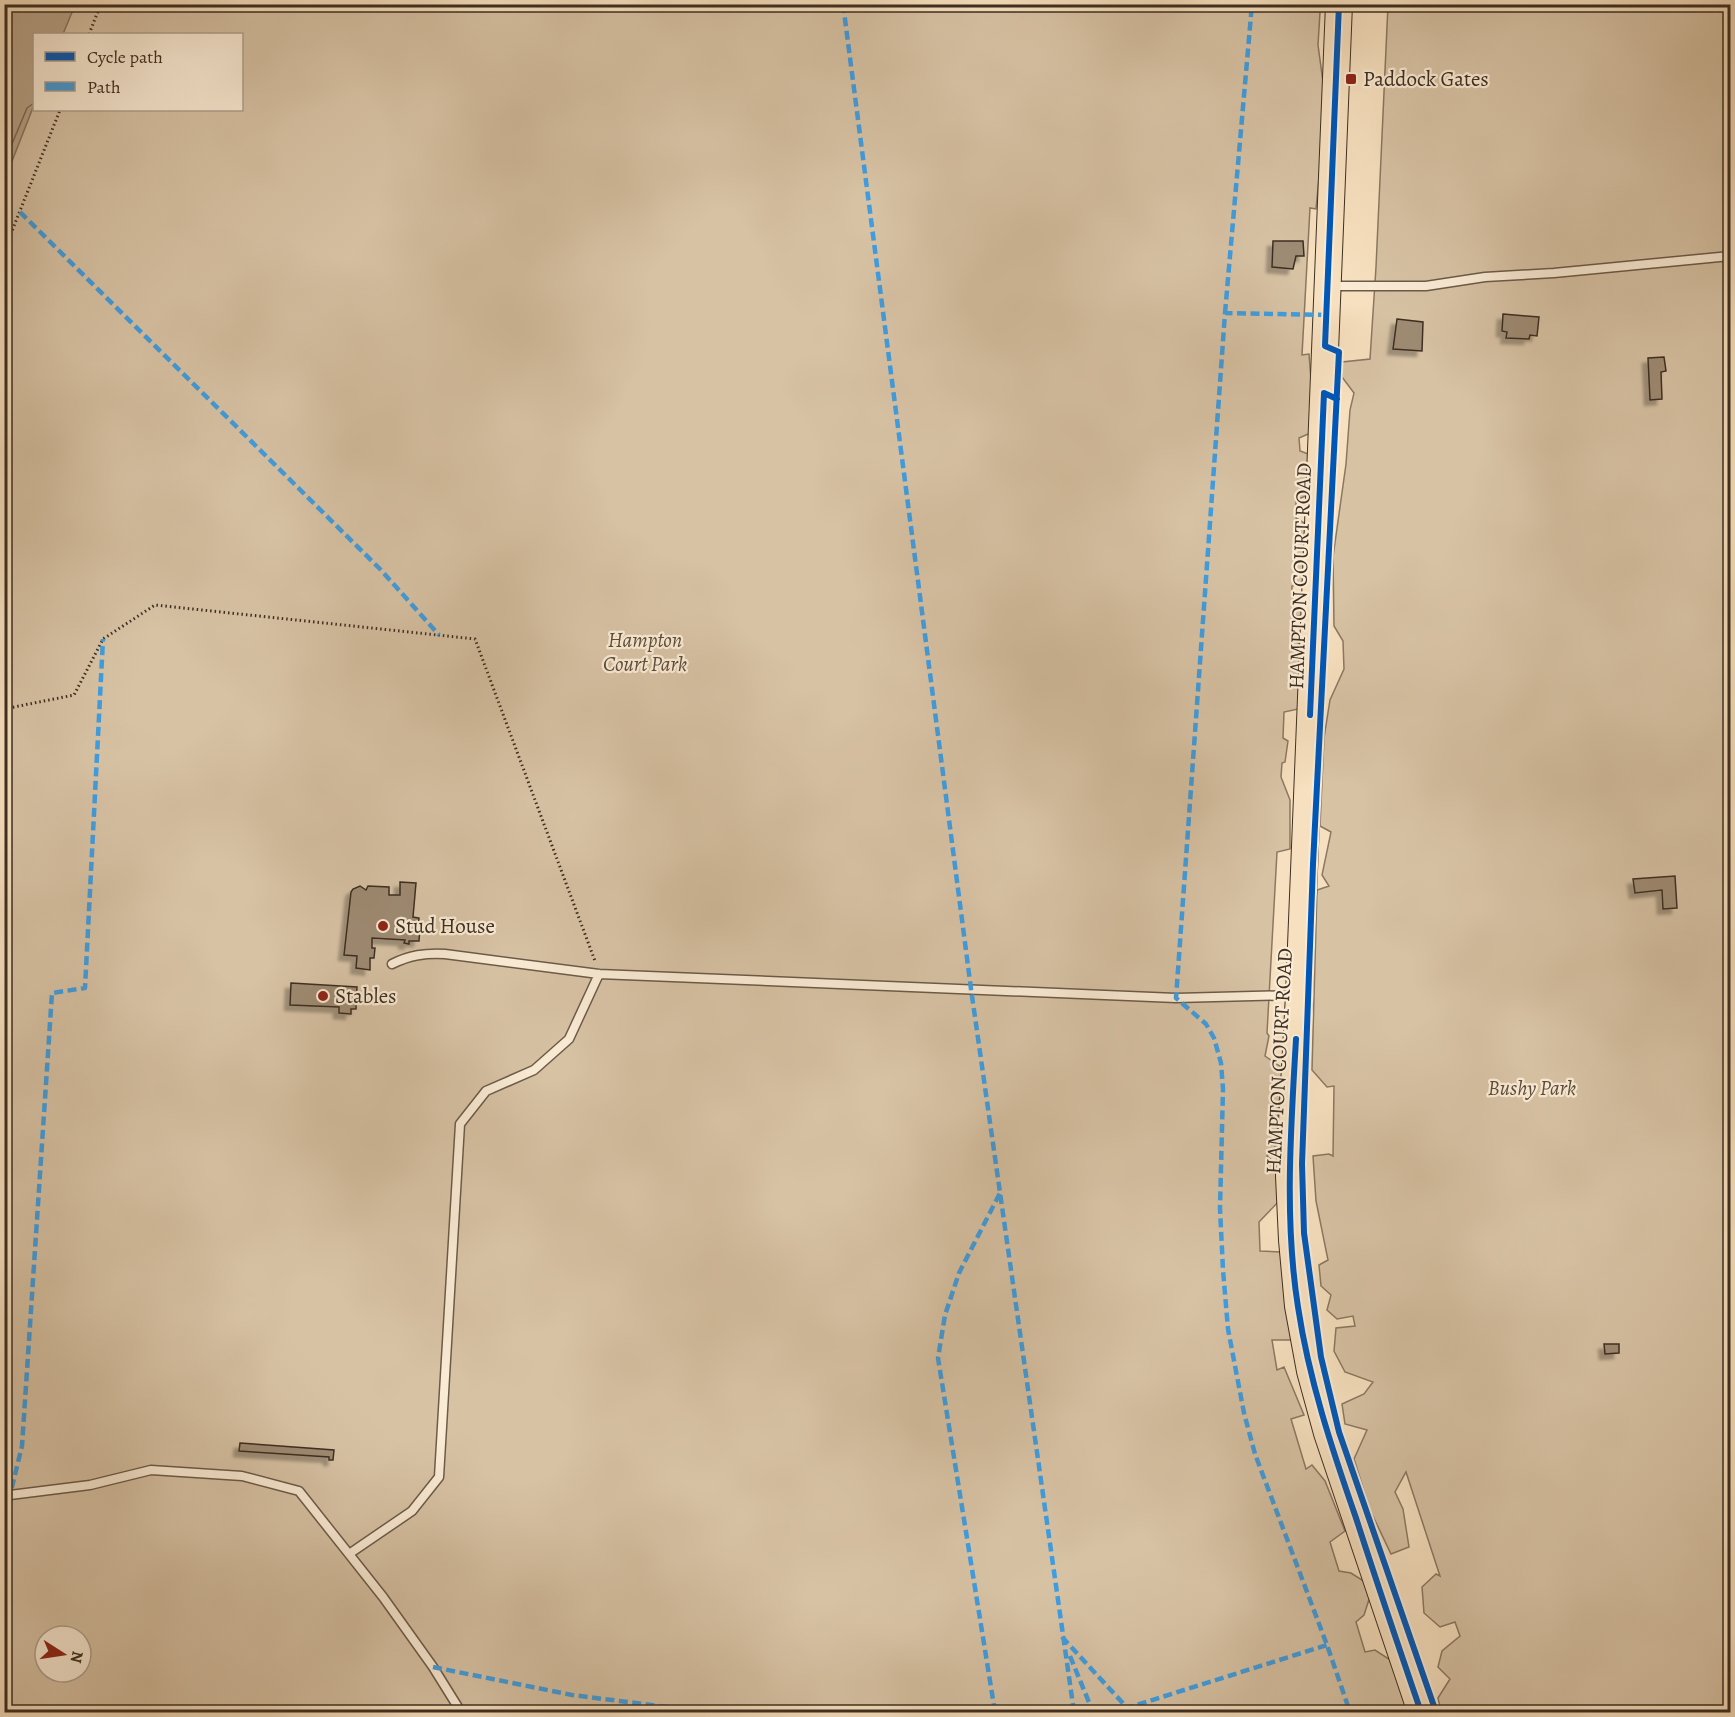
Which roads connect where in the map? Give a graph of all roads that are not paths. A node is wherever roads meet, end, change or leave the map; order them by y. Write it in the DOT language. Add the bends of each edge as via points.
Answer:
graph roads {
  1 [pos="1339,4"];
  2 [pos="1731,256"];
  3 [pos="1328,286"];
  4 [pos="392,964"];
  5 [pos="599,974"];
  6 [pos="1299,995"];
  7 [pos="10,1495"];
  8 [pos="349,1554"];
  9 [pos="461,1713"];
  10 [pos="1421,1713"];
  1 -- 3 [label="main road, HAMPTON COURT ROAD"];
  2 -- 3 [label="lane" via="1485,277 1426,286"];
  3 -- 6 [label="main road, HAMPTON COURT ROAD"];
  4 -- 5 [label="lane" via="425,953"];
  5 -- 6 [label="lane" via="1176,998"];
  5 -- 8 [label="lane" via="568,1039 534,1070 486,1091 460,1124 439,1477 412,1511"];
  6 -- 10 [label="main road, HAMPTON COURT ROAD" via="1289,1176 1298,1306 1327,1433"];
  7 -- 8 [label="lane" via="90,1485 151,1470 242,1476 299,1491"];
  8 -- 9 [label="lane" via="427,1659"];
}
